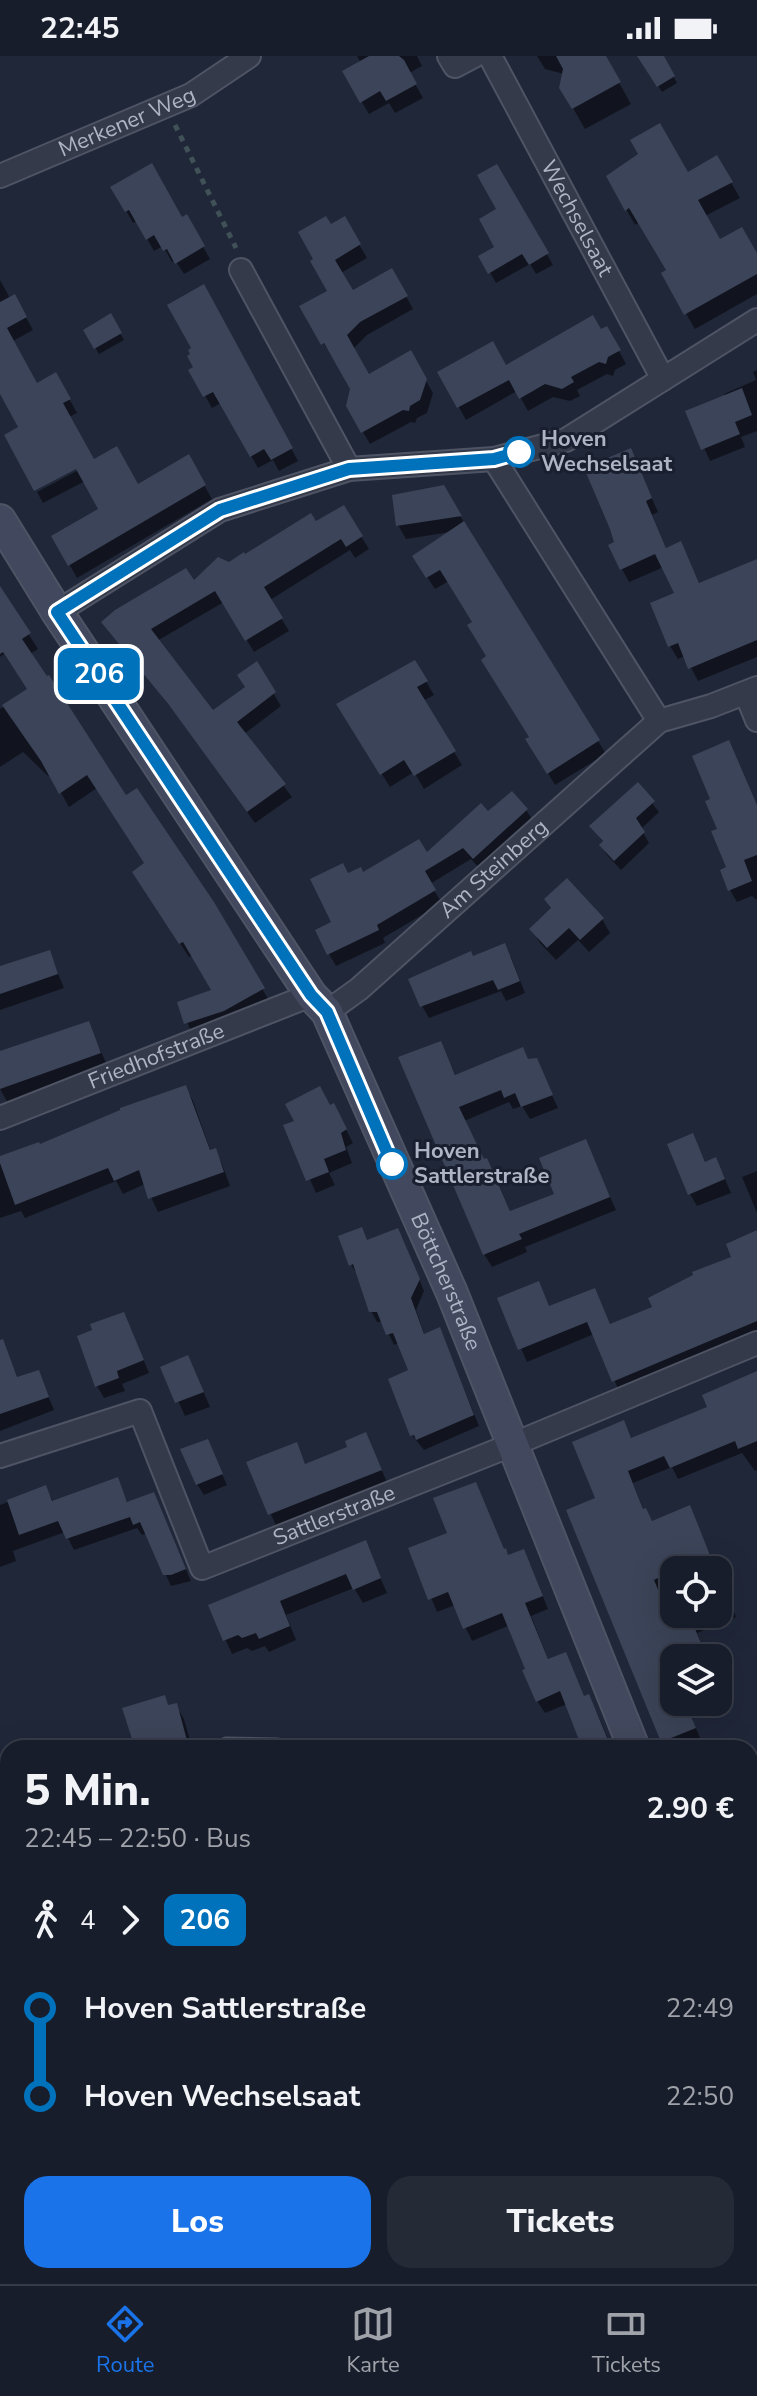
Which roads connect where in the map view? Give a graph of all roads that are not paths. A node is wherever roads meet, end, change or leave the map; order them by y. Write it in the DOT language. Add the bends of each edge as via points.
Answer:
graph roads {
  1 [pos="249,56"];
  2 [pos="449,56"];
  3 [pos="474,56"];
  4 [pos="490,56"];
  5 [pos="0,176"];
  6 [pos="241,270"];
  7 [pos="757,320"];
  8 [pos="663,379"];
  9 [pos="494,459"];
  10 [pos="349,469"];
  11 [pos="0,520"];
  12 [pos="57,612"];
  13 [pos="751,690"];
  14 [pos="757,720"];
  15 [pos="659,721"];
  16 [pos="319,1004"];
  17 [pos="0,1118"];
  18 [pos="757,1343"];
  19 [pos="514,1444"];
  20 [pos="0,1456"];
  21 [pos="631,1740"];
  1 -- 5 [label="street, Merkener Weg" via="191,95"];
  2 -- 3 [label="street" via="455,66"];
  4 -- 8 [label="street, Wechselsaat"];
  6 -- 10 [label="street"];
  7 -- 8 [label="street"];
  8 -- 9 [label="street" via="566,440"];
  9 -- 10 [label="street"];
  9 -- 15 [label="street"];
  10 -- 12 [label="street" via="220,510"];
  11 -- 12 [label="main road, Böttcherstraße"];
  12 -- 16 [label="main road, Böttcherstraße"];
  13 -- 14 [label="street, Am Steinberg"];
  13 -- 15 [label="street, Am Steinberg"];
  15 -- 16 [label="street, Am Steinberg" via="359,989"];
  16 -- 17 [label="street, Friedhofstraße"];
  16 -- 19 [label="main road, Böttcherstraße" via="452,1293"];
  18 -- 19 [label="street, Sattlerstraße"];
  19 -- 20 [label="street, Sattlerstraße" via="202,1568 140,1411"];
  19 -- 21 [label="main road, Böttcherstraße"];
}
